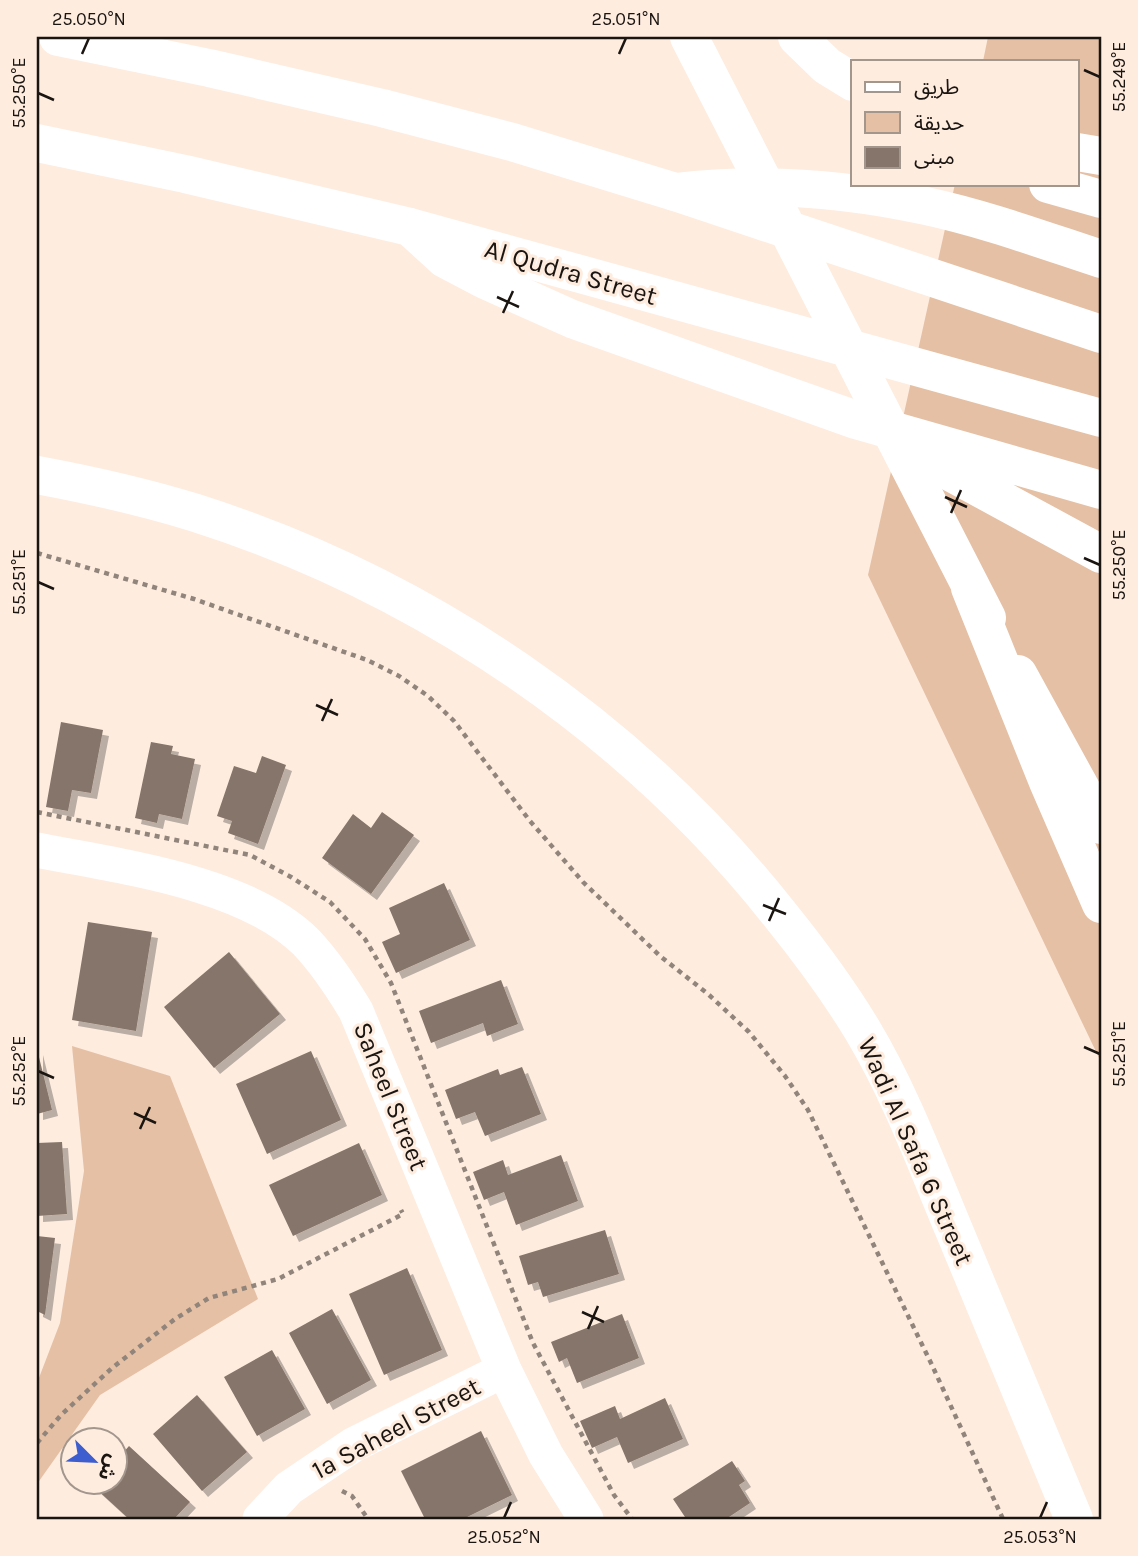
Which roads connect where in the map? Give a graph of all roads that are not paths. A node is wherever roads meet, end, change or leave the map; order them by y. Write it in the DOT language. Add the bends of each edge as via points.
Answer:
graph roads {
  1 [pos="58,37"];
  2 [pos="689,37"];
  3 [pos="797,37"];
  4 [pos="851,81"];
  5 [pos="37,143"];
  6 [pos="1078,152"];
  7 [pos="1101,156"];
  8 [pos="1055,186"];
  9 [pos="676,192"];
  10 [pos="1101,199"];
  11 [pos="410,226"];
  12 [pos="1101,259"];
  13 [pos="1101,334"];
  14 [pos="1101,418"];
  15 [pos="856,420"];
  16 [pos="37,475"];
  17 [pos="1101,490"];
  18 [pos="1101,554"];
  19 [pos="970,588"];
  20 [pos="1101,825"];
  21 [pos="37,850"];
  22 [pos="1101,904"];
  23 [pos="504,1370"];
  24 [pos="260,1519"];
  25 [pos="586,1519"];
  26 [pos="1074,1519"];
  1 -- 9 [label="main road" via="382,108"];
  2 -- 19 [label="main road"];
  3 -- 4 [label="main road" via="827,66"];
  5 -- 11 [label="main road, Al Qudra Street"];
  6 -- 7 [label="main road"];
  8 -- 10 [label="main road"];
  9 -- 12 [label="main road" via="773,187 876,197 976,219"];
  9 -- 13 [label="main road"];
  11 -- 14 [label="main road, Al Qudra Street"];
  11 -- 15 [label="main road" via="444,259 528,300"];
  15 -- 17 [label="main road"];
  15 -- 18 [label="main road"];
  16 -- 26 [label="main road, Wadi Al Safa 6 Street" via="102,487 197,514 290,548 379,588 466,636 542,687 676,798 748,874 806,947 862,1030 918,1145"];
  19 -- 20 [label="main road"];
  19 -- 22 [label="main road"];
  21 -- 23 [label="street, Saheel Street" via="190,882 230,895 269,914 304,940 333,973 356,1011"];
  23 -- 24 [label="street, 1a Saheel Street" via="354,1445 289,1488"];
  23 -- 25 [label="street, Saheel Street" via="546,1455"];
}
